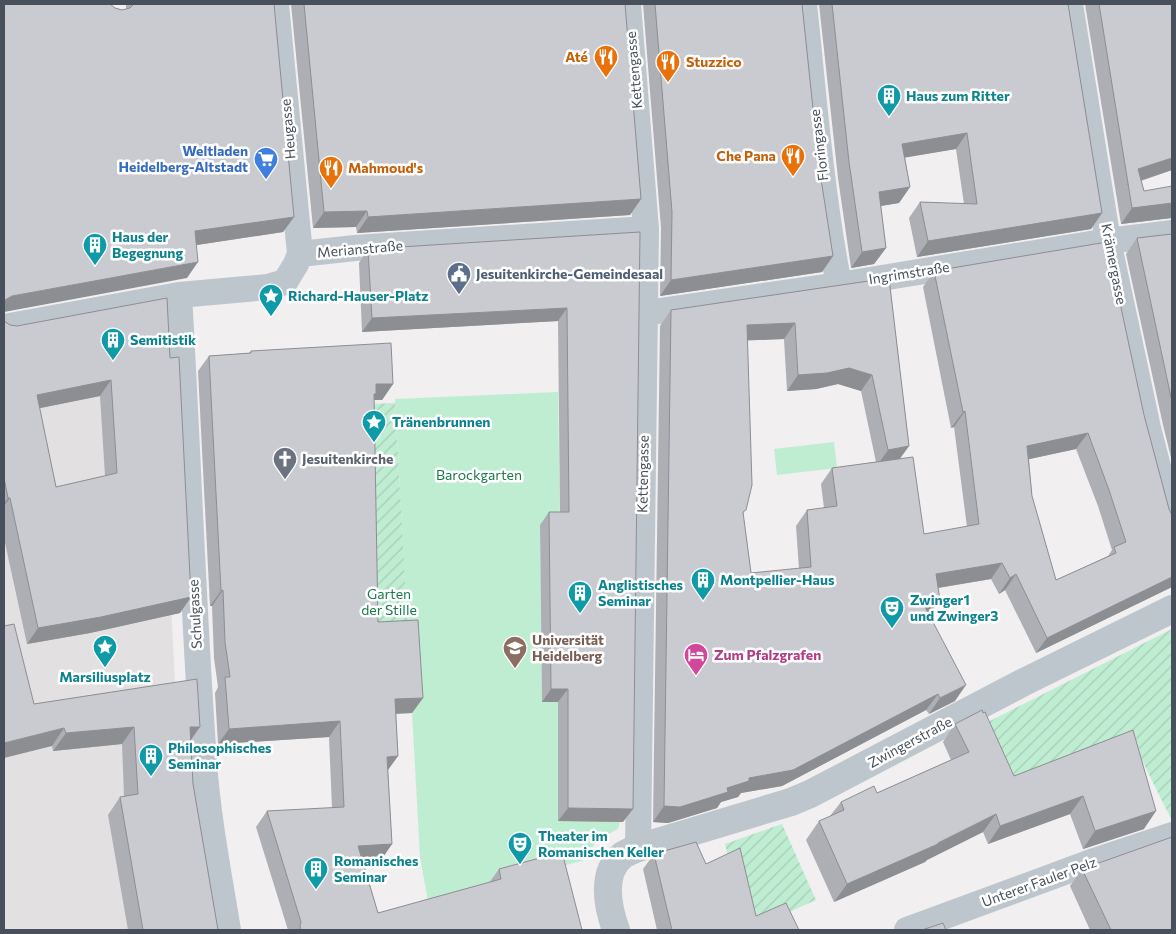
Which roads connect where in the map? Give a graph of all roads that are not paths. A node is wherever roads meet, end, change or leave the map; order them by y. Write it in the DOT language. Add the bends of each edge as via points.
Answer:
graph roads {
  1 [pos="276,4"];
  2 [pos="628,4"];
  3 [pos="804,4"];
  4 [pos="1070,4"];
  5 [pos="646,217"];
  6 [pos="1172,233"];
  7 [pos="1108,241"];
  8 [pos="300,254"];
  9 [pos="839,285"];
  10 [pos="179,295"];
  11 [pos="646,312"];
  12 [pos="4,327"];
  13 [pos="1172,521"];
  14 [pos="1172,610"];
  15 [pos="1172,835"];
  16 [pos="638,848"];
  17 [pos="228,930"];
  18 [pos="616,930"];
  19 [pos="907,930"];
  1 -- 8 [label="street, Heugasse"];
  2 -- 5 [label="street, Kettengasse"];
  3 -- 9 [label="street, Floringasse" via="830,238"];
  4 -- 7 [label="street, Krämergasse"];
  5 -- 8 [label="street, Merianstraße"];
  5 -- 11 [label="street, Kettengasse"];
  6 -- 7 [label="street, Ingrimstraße"];
  7 -- 9 [label="street, Ingrimstraße"];
  7 -- 13 [label="street, Krämergasse" via="1148,428"];
  8 -- 10 [label="street, Merianstraße" via="285,282 268,287"];
  9 -- 11 [label="street, Ingrimstraße"];
  10 -- 12 [label="street, Merianstraße"];
  10 -- 17 [label="street, Schulgasse" via="204,763"];
  11 -- 16 [label="street, Kettengasse"];
  14 -- 16 [label="street, Zwingerstraße" via="1016,686 810,794"];
  15 -- 19 [label="street, Unterer Fauler Pelz"];
  16 -- 18 [label="street" via="622,856 608,882"];
}
